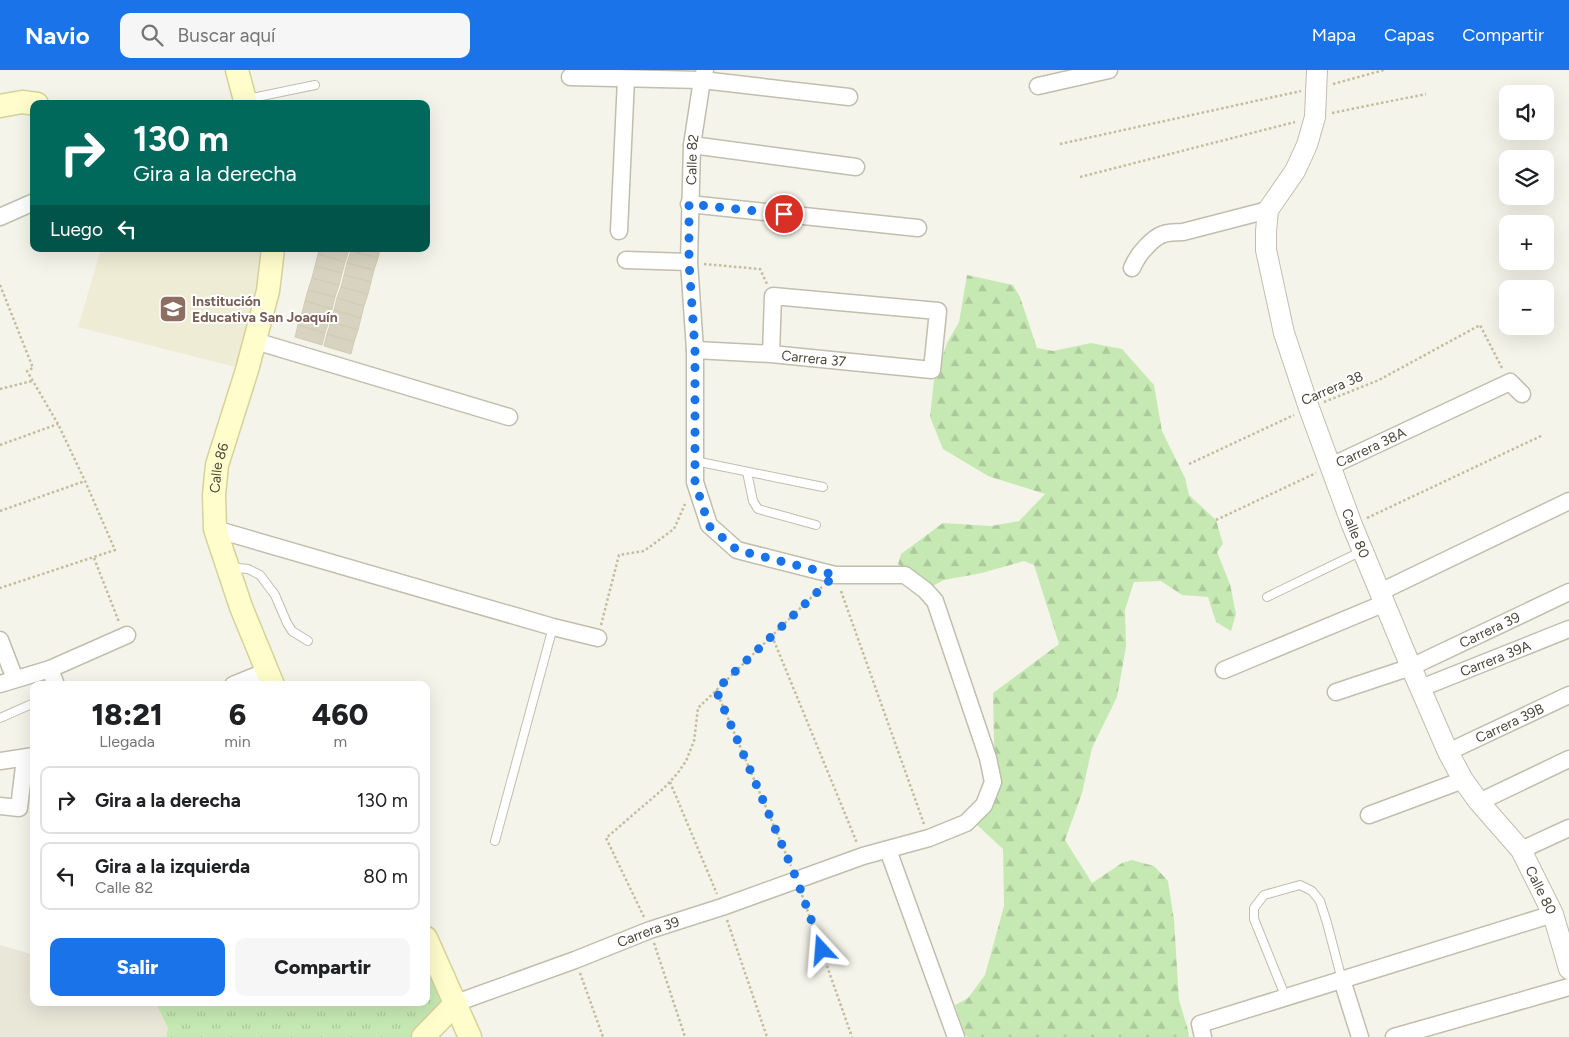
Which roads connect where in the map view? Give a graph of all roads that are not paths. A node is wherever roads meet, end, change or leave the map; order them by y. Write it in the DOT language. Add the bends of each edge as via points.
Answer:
graph roads {
  1 [pos="237,70"];
  2 [pos="1109,70"];
  3 [pos="703,75"];
  4 [pos="570,77"];
  5 [pos="626,79"];
  6 [pos="1316,79"];
  7 [pos="315,85"];
  8 [pos="1038,86"];
  9 [pos="849,97"];
  10 [pos="245,100"];
  11 [pos="254,100"];
  12 [pos="30,103"];
  13 [pos="0,106"];
  14 [pos="692,145"];
  15 [pos="856,167"];
  16 [pos="30,204"];
  17 [pos="689,204"];
  18 [pos="1268,210"];
  19 [pos="0,217"];
  20 [pos="918,228"];
  21 [pos="620,231"];
  22 [pos="273,252"];
  23 [pos="626,260"];
  24 [pos="689,262"];
  25 [pos="1132,268"];
  26 [pos="255,341"];
  27 [pos="695,350"];
  28 [pos="771,354"];
  29 [pos="1522,394"];
  30 [pos="509,416"];
  31 [pos="695,461"];
  32 [pos="1331,466"];
  33 [pos="747,472"];
  34 [pos="823,486"];
  35 [pos="1569,501"];
  36 [pos="816,525"];
  37 [pos="215,529"];
  38 [pos="1362,550"];
  39 [pos="228,567"];
  40 [pos="925,590"];
  41 [pos="1569,592"];
  42 [pos="1267,597"];
  43 [pos="1383,597"];
  44 [pos="553,627"];
  45 [pos="1569,629"];
  46 [pos="125,636"];
  47 [pos="598,638"];
  48 [pos="0,640"];
  49 [pos="308,641"];
  50 [pos="1411,667"];
  51 [pos="50,669"];
  52 [pos="1224,670"];
  53 [pos="270,678"];
  54 [pos="8,681"];
  55 [pos="54,681"];
  56 [pos="254,681"];
  57 [pos="1421,688"];
  58 [pos="1336,692"];
  59 [pos="1568,700"];
  60 [pos="30,706"];
  61 [pos="0,718"];
  62 [pos="1448,752"];
  63 [pos="29,758"];
  64 [pos="1569,759"];
  65 [pos="0,761"];
  66 [pos="1463,780"];
  67 [pos="1479,802"];
  68 [pos="0,806"];
  69 [pos="1369,815"];
  70 [pos="1569,828"];
  71 [pos="495,841"];
  72 [pos="888,850"];
  73 [pos="1522,850"];
  74 [pos="1553,914"];
  75 [pos="430,947"];
  76 [pos="1569,969"];
  77 [pos="1342,980"];
  78 [pos="1569,987"];
  79 [pos="1286,998"];
  80 [pos="456,1003"];
  81 [pos="423,1037"];
  82 [pos="470,1037"];
  83 [pos="956,1037"];
  84 [pos="1203,1037"];
  85 [pos="1360,1037"];
  86 [pos="1394,1037"];
  1 -- 10 [label="main road"];
  2 -- 8 [label="street"];
  3 -- 5 [label="street"];
  3 -- 9 [label="street"];
  3 -- 14 [label="street, Calle 82"];
  4 -- 5 [label="street"];
  5 -- 21 [label="street"];
  6 -- 18 [label="street" via="1316,117 1307,145 1295,171"];
  7 -- 11 [label="lane"];
  12 -- 13 [label="main road"];
  14 -- 15 [label="street"];
  14 -- 17 [label="street, Calle 82"];
  16 -- 19 [label="street"];
  17 -- 20 [label="street"];
  17 -- 24 [label="street, Calle 82"];
  18 -- 25 [label="street" via="1156,236 1136,257"];
  18 -- 32 [label="street, Calle 80" via="1266,250 1284,333"];
  22 -- 26 [label="main road, Calle 86" via="268,291"];
  23 -- 24 [label="street"];
  24 -- 27 [label="street, Calle 82"];
  26 -- 30 [label="street"];
  26 -- 37 [label="main road, Calle 86" via="217,465"];
  27 -- 28 [label="street, Carrera 37"];
  27 -- 31 [label="street, Calle 82"];
  28 -- 28 [label="street, Carrera 37" via="932,370 938,310 773,296"];
  29 -- 32 [label="street, Carrera 38A" via="1510,382"];
  31 -- 33 [label="lane"];
  31 -- 40 [label="street, Calle 82" via="695,482 709,526 737,550 835,575 905,575"];
  32 -- 38 [label="street, Calle 80"];
  33 -- 34 [label="lane"];
  33 -- 36 [label="lane" via="753,501 758,509"];
  35 -- 43 [label="street"];
  37 -- 39 [label="main road, Calle 86"];
  37 -- 44 [label="street"];
  38 -- 42 [label="lane"];
  38 -- 43 [label="street, Calle 80"];
  39 -- 49 [label="lane" via="248,569 260,575 275,595 292,631"];
  39 -- 53 [label="main road, Calle 86"];
  40 -- 72 [label="street, Carrera 39" via="935,601 988,758 992,782 984,805 966,823"];
  41 -- 50 [label="street, Carrera 39"];
  43 -- 50 [label="street, Calle 80"];
  43 -- 52 [label="street"];
  44 -- 47 [label="street"];
  44 -- 71 [label="lane"];
  45 -- 57 [label="street, Carrera 39A"];
  46 -- 51 [label="street"];
  48 -- 54 [label="street"];
  50 -- 57 [label="street, Calle 80"];
  50 -- 58 [label="street, Carrera 39"];
  51 -- 54 [label="street"];
  51 -- 55 [label="street"];
  53 -- 56 [label="street"];
  57 -- 62 [label="street, Calle 80"];
  59 -- 62 [label="street, Carrera 39B"];
  60 -- 61 [label="lane"];
  62 -- 66 [label="street, Calle 80"];
  63 -- 65 [label="street"];
  63 -- 68 [label="street" via="19,808"];
  64 -- 67 [label="street"];
  66 -- 67 [label="street, Calle 80"];
  66 -- 69 [label="street"];
  67 -- 73 [label="street, Calle 80"];
  70 -- 73 [label="street"];
  72 -- 80 [label="street, Carrera 39" via="862,856 650,930"];
  72 -- 83 [label="street"];
  73 -- 74 [label="street, Calle 80"];
  74 -- 76 [label="street, Calle 80"];
  74 -- 77 [label="street"];
  75 -- 80 [label="main road"];
  77 -- 79 [label="street"];
  77 -- 79 [label="lane" via="1320,901 1312,890 1300,885 1264,895 1254,908 1254,919"];
  77 -- 85 [label="street"];
  78 -- 86 [label="street"];
  79 -- 84 [label="street" via="1200,1024"];
  80 -- 81 [label="main road, Carrera 39"];
  80 -- 82 [label="main road"];
}
